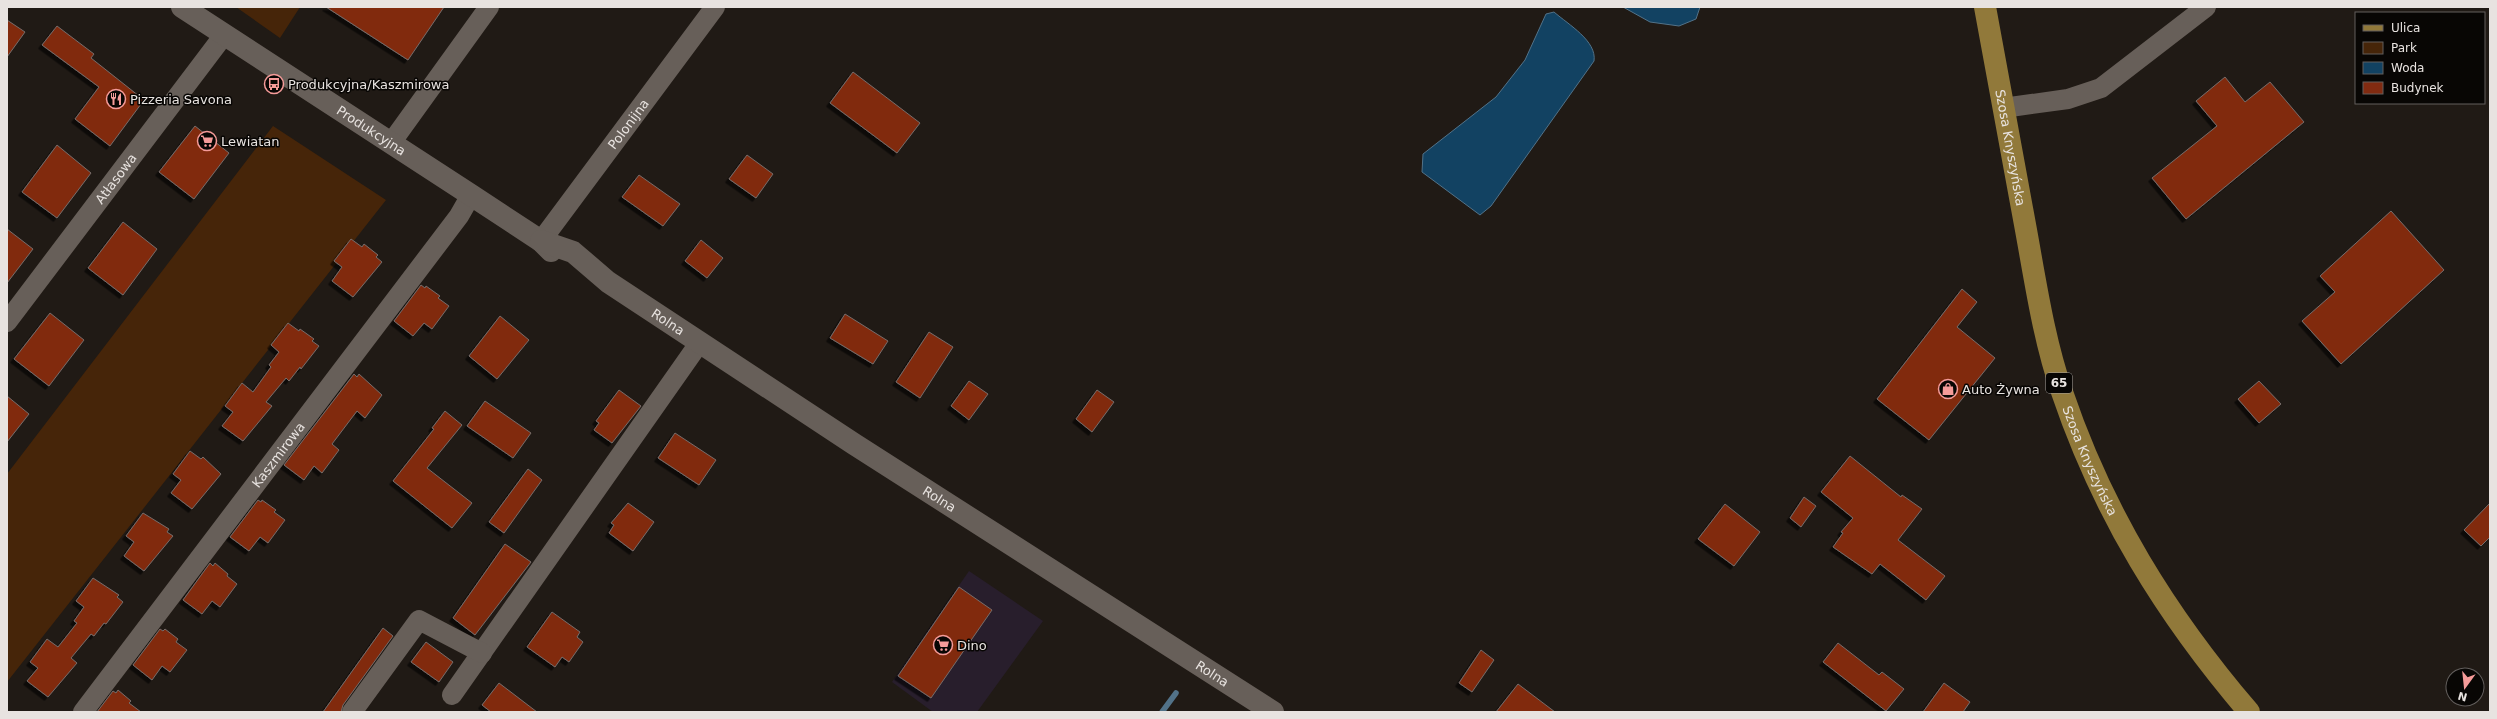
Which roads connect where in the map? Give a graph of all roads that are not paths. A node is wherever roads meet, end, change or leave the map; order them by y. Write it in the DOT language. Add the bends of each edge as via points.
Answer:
graph roads {
  1 [pos="182,7"];
  2 [pos="489,7"];
  3 [pos="715,7"];
  4 [pos="1985,7"];
  5 [pos="2206,7"];
  6 [pos="224,35"];
  7 [pos="2003,108"];
  8 [pos="391,143"];
  9 [pos="471,195"];
  10 [pos="540,241"];
  11 [pos="7,322"];
  12 [pos="700,342"];
  13 [pos="482,653"];
  14 [pos="452,695"];
  15 [pos="83,712"];
  16 [pos="352,712"];
  17 [pos="1273,712"];
  18 [pos="2249,712"];
  1 -- 6 [label="street, Produkcyjna"];
  2 -- 8 [label="street"];
  3 -- 10 [label="street, Polonijna"];
  4 -- 7 [label="main road, Szosa Knyszyńska / 65"];
  5 -- 7 [label="street" via="2101,88 2068,99"];
  6 -- 8 [label="street, Produkcyjna"];
  6 -- 11 [label="street, Atłasowa"];
  7 -- 18 [label="main road, Szosa Knyszyńska / 65" via="2043,325 2061,391 2089,464 2121,531 2157,593"];
  8 -- 9 [label="street, Produkcyjna"];
  9 -- 10 [label="street, Produkcyjna"];
  9 -- 15 [label="street, Kaszmirowa" via="459,216"];
  10 -- 12 [label="street, Rolna" via="572,252 608,282"];
  12 -- 13 [label="street"];
  12 -- 17 [label="street, Rolna" via="860,448"];
  13 -- 14 [label="street"];
  13 -- 16 [label="street" via="419,620"];
}
